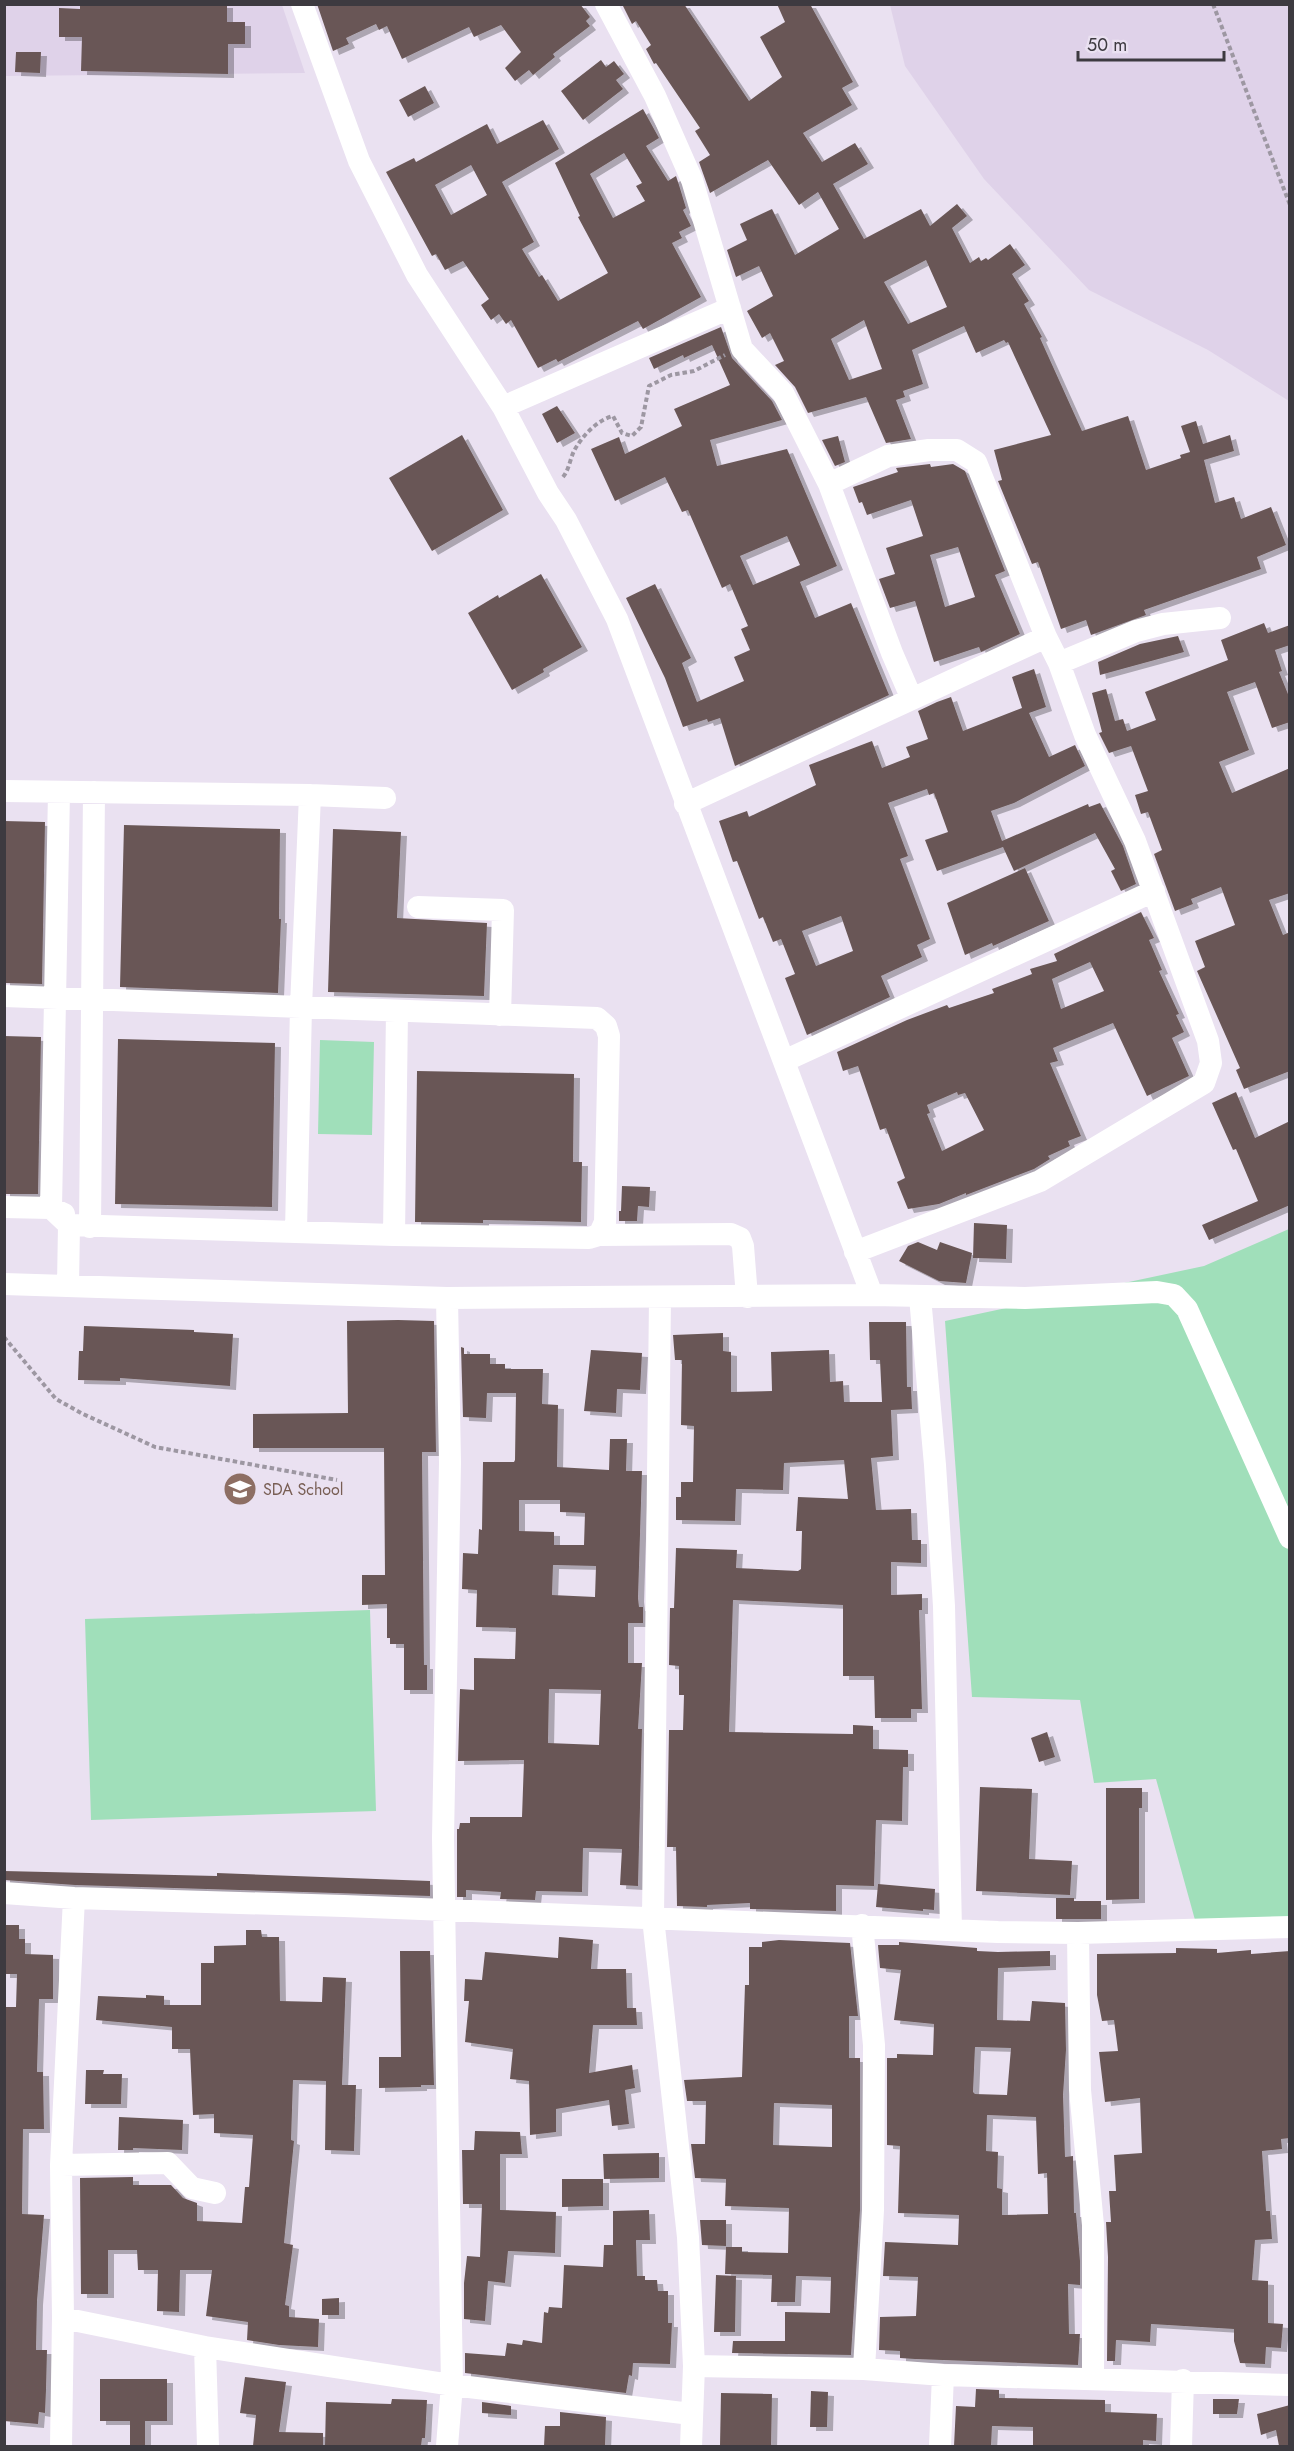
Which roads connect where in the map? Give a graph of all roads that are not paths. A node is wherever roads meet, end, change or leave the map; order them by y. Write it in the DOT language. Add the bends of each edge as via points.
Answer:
graph roads {
  1 [pos="302,4"];
  2 [pos="606,4"];
  3 [pos="730,308"];
  4 [pos="503,407"];
  5 [pos="829,484"];
  6 [pos="1220,618"];
  7 [pos="1046,636"];
  8 [pos="1059,663"];
  9 [pos="911,697"];
  10 [pos="4,791"];
  11 [pos="59,792"];
  12 [pos="94,792"];
  13 [pos="310,795"];
  14 [pos="385,798"];
  15 [pos="686,804"];
  16 [pos="1154,891"];
  17 [pos="418,907"];
  18 [pos="4,996"];
  19 [pos="56,998"];
  20 [pos="91,998"];
  21 [pos="302,1007"];
  22 [pos="397,1011"];
  23 [pos="500,1015"];
  24 [pos="784,1061"];
  25 [pos="4,1207"];
  26 [pos="51,1208"];
  27 [pos="80,1226"];
  28 [pos="296,1231"];
  29 [pos="394,1235"];
  30 [pos="599,1235"];
  31 [pos="855,1252"];
  32 [pos="4,1284"];
  33 [pos="68,1285"];
  34 [pos="872,1295"];
  35 [pos="747,1297"];
  36 [pos="920,1297"];
  37 [pos="447,1298"];
  38 [pos="660,1298"];
  39 [pos="1290,1538"];
  40 [pos="4,1893"];
  41 [pos="74,1898"];
  42 [pos="445,1911"];
  43 [pos="653,1918"];
  44 [pos="862,1925"];
  45 [pos="1290,1927"];
  46 [pos="951,1930"];
  47 [pos="1078,1933"];
  48 [pos="61,2165"];
  49 [pos="214,2193"];
  50 [pos="63,2318"];
  51 [pos="205,2347"];
  52 [pos="694,2366"];
  53 [pos="864,2369"];
  54 [pos="943,2375"];
  55 [pos="1093,2379"];
  56 [pos="1183,2380"];
  57 [pos="452,2385"];
  58 [pos="1290,2385"];
  59 [pos="691,2414"];
  60 [pos="61,2446"];
  61 [pos="208,2446"];
  62 [pos="447,2446"];
  63 [pos="692,2446"];
  64 [pos="940,2446"];
  65 [pos="1181,2446"];
  1 -- 4 [label="street" via="359,161 417,275"];
  2 -- 3 [label="street" via="655,96 692,180"];
  3 -- 4 [label="street"];
  3 -- 5 [label="street" via="742,348 783,393"];
  4 -- 15 [label="street" via="617,619"];
  5 -- 7 [label="street" via="888,456 957,450 976,462"];
  5 -- 9 [label="street"];
  6 -- 8 [label="street" via="1136,631"];
  7 -- 8 [label="street"];
  7 -- 9 [label="street"];
  8 -- 16 [label="street" via="1085,735"];
  9 -- 15 [label="street"];
  10 -- 11 [label="street"];
  11 -- 12 [label="street"];
  11 -- 19 [label="street"];
  12 -- 13 [label="street"];
  12 -- 20 [label="street"];
  13 -- 14 [label="street"];
  13 -- 21 [label="street"];
  15 -- 24 [label="street"];
  16 -- 24 [label="street"];
  16 -- 31 [label="street" via="1208,1041 1211,1063 1204,1083 1040,1181"];
  17 -- 23 [label="street" via="503,910"];
  18 -- 19 [label="street"];
  19 -- 20 [label="street"];
  19 -- 26 [label="street"];
  20 -- 21 [label="street"];
  20 -- 27 [label="street"];
  21 -- 22 [label="street"];
  21 -- 28 [label="street"];
  22 -- 23 [label="street"];
  22 -- 29 [label="street"];
  23 -- 30 [label="street" via="597,1018 606,1026 609,1036 605,1222"];
  24 -- 31 [label="street"];
  25 -- 26 [label="street"];
  26 -- 27 [label="street"];
  27 -- 28 [label="street"];
  27 -- 33 [label="street"];
  28 -- 29 [label="street"];
  29 -- 30 [label="street"];
  30 -- 35 [label="street" via="731,1234 740,1238 743,1246"];
  31 -- 34 [label="street"];
  32 -- 33 [label="street"];
  33 -- 37 [label="street"];
  34 -- 35 [label="street"];
  34 -- 36 [label="street"];
  35 -- 38 [label="street"];
  36 -- 39 [label="street" via="1025,1298 1157,1292 1174,1295 1187,1309"];
  36 -- 46 [label="street" via="944,1606"];
  37 -- 38 [label="street"];
  37 -- 42 [label="street" via="450,1463"];
  38 -- 43 [label="street"];
  40 -- 41 [label="street"];
  41 -- 42 [label="street"];
  41 -- 48 [label="street"];
  42 -- 43 [label="street"];
  42 -- 57 [label="street"];
  43 -- 44 [label="street"];
  43 -- 52 [label="street" via="688,2237"];
  44 -- 46 [label="street"];
  44 -- 53 [label="street" via="874,2045 873,2210"];
  45 -- 47 [label="street"];
  46 -- 47 [label="street"];
  47 -- 55 [label="street" via="1080,2090 1093,2225"];
  48 -- 49 [label="street" via="168,2163 192,2188"];
  48 -- 50 [label="street"];
  50 -- 51 [label="street"];
  50 -- 60 [label="street"];
  51 -- 57 [label="street"];
  51 -- 61 [label="street"];
  52 -- 53 [label="street"];
  52 -- 59 [label="street"];
  53 -- 54 [label="street"];
  54 -- 55 [label="street"];
  54 -- 64 [label="street"];
  55 -- 56 [label="street"];
  56 -- 58 [label="street"];
  56 -- 65 [label="street"];
  57 -- 59 [label="street"];
  57 -- 62 [label="street"];
  59 -- 63 [label="street"];
}
